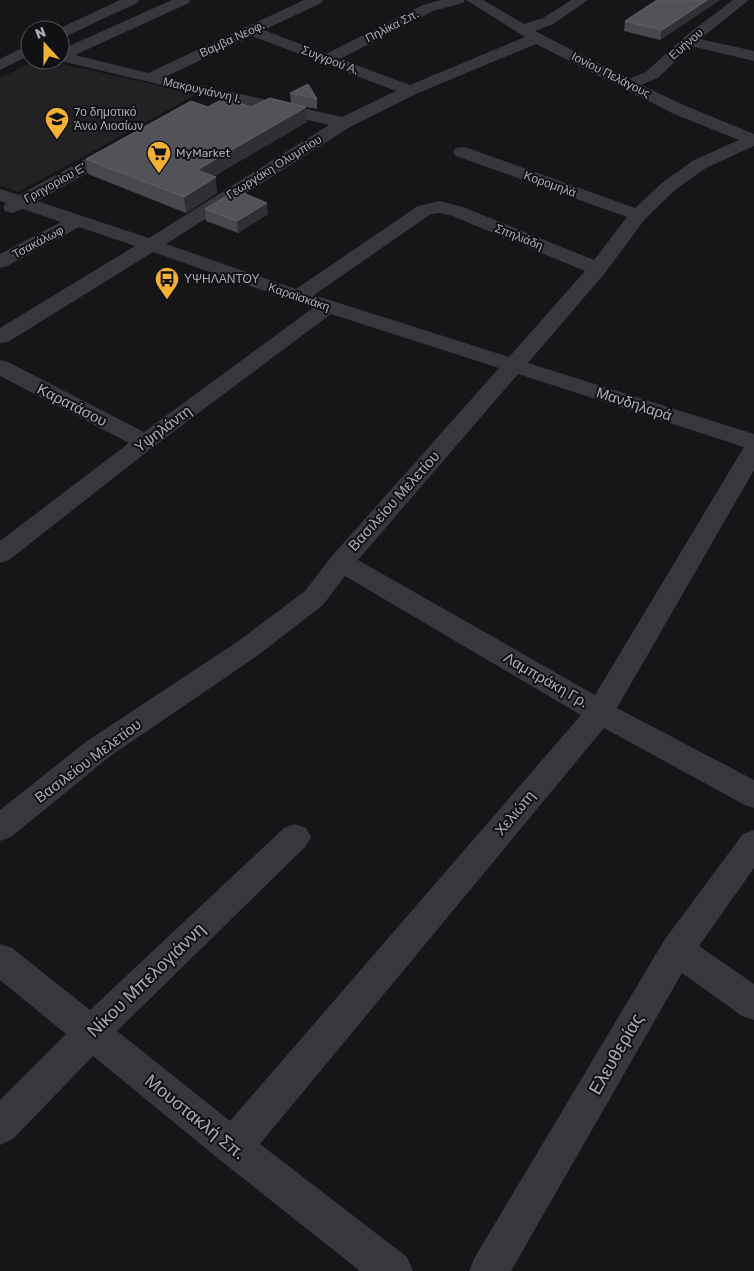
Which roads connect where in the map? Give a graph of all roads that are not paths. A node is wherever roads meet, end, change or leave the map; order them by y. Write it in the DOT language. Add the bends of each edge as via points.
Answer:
graph roads {
  1 [pos="132,0"];
  2 [pos="184,0"];
  3 [pos="316,0"];
  4 [pos="458,0"];
  5 [pos="473,0"];
  6 [pos="581,0"];
  7 [pos="746,2"];
  8 [pos="70,29"];
  9 [pos="250,30"];
  10 [pos="531,33"];
  11 [pos="688,41"];
  12 [pos="70,51"];
  13 [pos="20,52"];
  14 [pos="0,53"];
  15 [pos="20,54"];
  16 [pos="754,56"];
  17 [pos="70,58"];
  18 [pos="328,59"];
  19 [pos="0,65"];
  20 [pos="149,78"];
  21 [pos="628,84"];
  22 [pos="410,91"];
  23 [pos="216,94"];
  24 [pos="190,108"];
  25 [pos="344,123"];
  26 [pos="754,140"];
  27 [pos="131,141"];
  28 [pos="462,152"];
  29 [pos="0,196"];
  30 [pos="22,202"];
  31 [pos="0,214"];
  32 [pos="638,215"];
  33 [pos="77,221"];
  34 [pos="151,245"];
  35 [pos="0,262"];
  36 [pos="598,269"];
  37 [pos="298,297"];
  38 [pos="328,307"];
  39 [pos="0,337"];
  40 [pos="514,366"];
  41 [pos="0,367"];
  42 [pos="145,442"];
  43 [pos="754,442"];
  44 [pos="754,449"];
  45 [pos="1,551"];
  46 [pos="340,562"];
  47 [pos="600,712"];
  48 [pos="754,795"];
  49 [pos="0,828"];
  50 [pos="295,837"];
  51 [pos="754,843"];
  52 [pos="677,950"];
  53 [pos="0,959"];
  54 [pos="754,1004"];
  55 [pos="91,1033"];
  56 [pos="0,1126"];
  57 [pos="233,1147"];
  58 [pos="393,1271"];
  59 [pos="489,1271"];
  1 -- 8 [label="street"];
  2 -- 12 [label="street"];
  3 -- 9 [label="street, Βαμβα Νεοφ."];
  4 -- 18 [label="street, Πηλίκα Σπ." via="428,8"];
  5 -- 10 [label="street, Ιονίου Πελάγους"];
  6 -- 10 [label="street, Γεωργάκη Ολυμπίου"];
  7 -- 11 [label="street, Ευήνου"];
  9 -- 18 [label="street, Συγγρού Α."];
  9 -- 20 [label="street, Βαμβα Νεοφ."];
  10 -- 21 [label="street, Ιονίου Πελάγους"];
  10 -- 22 [label="street, Γεωργάκη Ολυμπίου"];
  11 -- 16 [label="street"];
  11 -- 21 [label="street, Ευήνου" via="652,75"];
  13 -- 14 [label="street"];
  15 -- 19 [label="street"];
  17 -- 20 [label="street, Μακρυγιάννη Ι."];
  18 -- 22 [label="street, Συγγρού Α."];
  20 -- 23 [label="street, Μακρυγιάννη Ι."];
  21 -- 26 [label="street, Ιονίου Πελάγους" via="680,110"];
  22 -- 25 [label="street, Γεωργάκη Ολυμπίου"];
  23 -- 24 [label="street"];
  23 -- 25 [label="street, Μακρυγιάννη Ι."];
  25 -- 34 [label="street, Γεωργάκη Ολυμπίου"];
  26 -- 32 [label="street, Βασιλείου Μελετίου" via="700,164"];
  27 -- 30 [label="street, Γρηγορίου Ε'"];
  28 -- 32 [label="street, Κορομηλά"];
  29 -- 30 [label="street, Καραϊσκάκη"];
  30 -- 31 [label="street, Γρηγορίου Ε'"];
  30 -- 33 [label="street, Καραϊσκάκη"];
  32 -- 36 [label="street, Βασιλείου Μελετίου"];
  33 -- 34 [label="street, Καραϊσκάκη"];
  33 -- 35 [label="street, Τσακάλωφ"];
  34 -- 37 [label="street, Καραϊσκάκη"];
  34 -- 39 [label="street, Γεωργάκη Ολυμπίου"];
  36 -- 37 [label="street, Σπηλιάδη" via="439,207 425,210"];
  36 -- 40 [label="street, Βασιλείου Μελετίου"];
  37 -- 38 [label="street, Καραϊσκάκη"];
  38 -- 40 [label="street, Καραϊσκάκη"];
  38 -- 42 [label="street, Υψηλάντη"];
  40 -- 43 [label="street, Μανδηλαρά"];
  40 -- 46 [label="street, Βασιλείου Μελετίου"];
  41 -- 42 [label="street, Καρατάσου"];
  42 -- 45 [label="street, Υψηλάντη"];
  44 -- 47 [label="street, Χελιώτη"];
  46 -- 47 [label="street, Λαμπράκη Γρ."];
  46 -- 49 [label="street, Βασιλείου Μελετίου" via="314,598 247,649 98,749"];
  47 -- 48 [label="street, Λαμπράκη Γρ."];
  47 -- 57 [label="street, Χελιώτη"];
  50 -- 55 [label="street, Νίκου Μπελογιάννη"];
  51 -- 52 [label="street, Ελευθερίας"];
  52 -- 54 [label="street"];
  52 -- 59 [label="street, Ελευθερίας"];
  53 -- 55 [label="street, Μουστακλή Σπ."];
  55 -- 56 [label="street, Νίκου Μπελογιάννη"];
  55 -- 57 [label="street, Μουστακλή Σπ."];
  57 -- 58 [label="street, Μουστακλή Σπ."];
}
